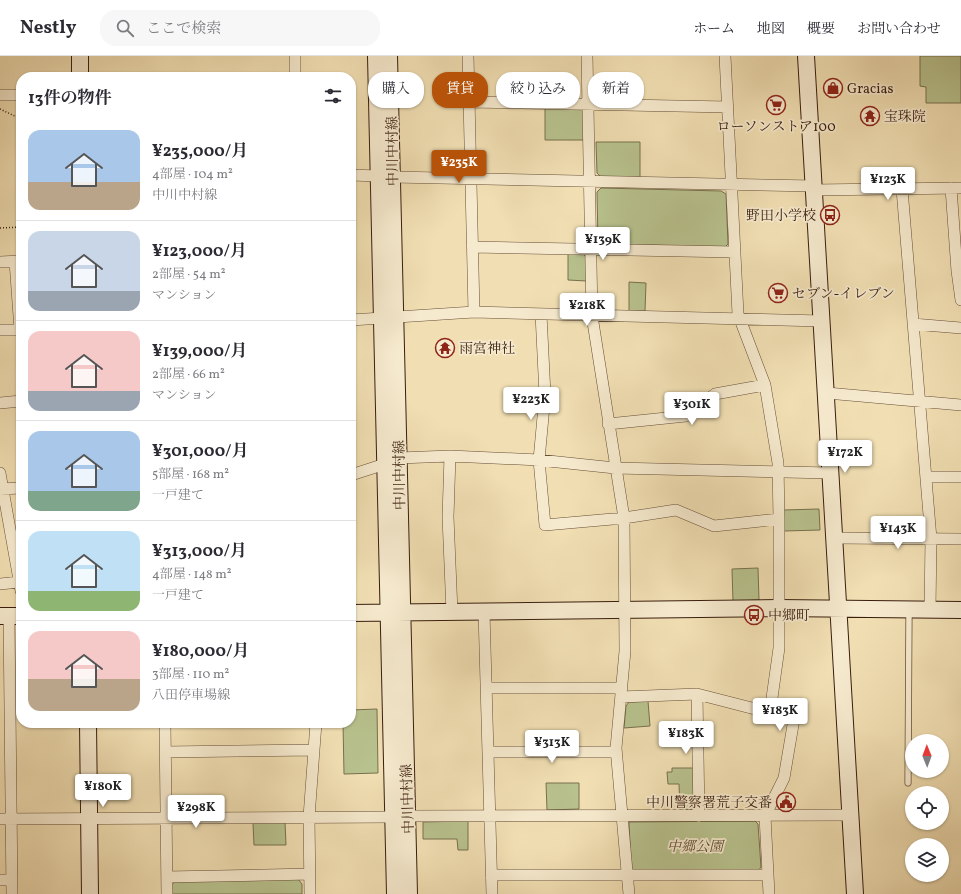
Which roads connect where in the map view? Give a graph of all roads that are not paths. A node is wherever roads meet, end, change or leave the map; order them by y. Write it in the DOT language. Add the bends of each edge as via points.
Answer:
graph roads {
  1 [pos="80,56"];
  2 [pos="295,56"];
  3 [pos="376,56"];
  4 [pos="389,56"];
  5 [pos="468,56"];
  6 [pos="587,56"];
  7 [pos="725,56"];
  8 [pos="806,56"];
  9 [pos="80,72"];
  10 [pos="294,72"];
  11 [pos="468,72"];
  12 [pos="0,95"];
  13 [pos="16,95"];
  14 [pos="488,102"];
  15 [pos="588,104"];
  16 [pos="644,105"];
  17 [pos="728,107"];
  18 [pos="469,108"];
  19 [pos="588,108"];
  20 [pos="356,175"];
  21 [pos="385,176"];
  22 [pos="470,178"];
  23 [pos="590,181"];
  24 [pos="731,184"];
  25 [pos="814,188"];
  26 [pos="956,188"];
  27 [pos="902,189"];
  28 [pos="472,247"];
  29 [pos="590,249"];
  30 [pos="735,252"];
  31 [pos="16,261"];
  32 [pos="0,262"];
  33 [pos="959,270"];
  34 [pos="961,300"];
  35 [pos="474,312"];
  36 [pos="541,314"];
  37 [pos="592,316"];
  38 [pos="388,318"];
  39 [pos="740,318"];
  40 [pos="356,320"];
  41 [pos="822,321"];
  42 [pos="913,324"];
  43 [pos="961,328"];
  44 [pos="0,330"];
  45 [pos="16,330"];
  46 [pos="765,385"];
  47 [pos="826,393"];
  48 [pos="16,401"];
  49 [pos="920,402"];
  50 [pos="0,403"];
  51 [pos="961,406"];
  52 [pos="608,424"];
  53 [pos="450,456"];
  54 [pos="539,460"];
  55 [pos="392,461"];
  56 [pos="615,468"];
  57 [pos="778,472"];
  58 [pos="0,473"];
  59 [pos="356,473"];
  60 [pos="831,473"];
  61 [pos="926,477"];
  62 [pos="961,477"];
  63 [pos="16,488"];
  64 [pos="2,489"];
  65 [pos="624,518"];
  66 [pos="780,519"];
  67 [pos="835,538"];
  68 [pos="931,538"];
  69 [pos="961,539"];
  70 [pos="16,564"];
  71 [pos="0,584"];
  72 [pos="16,586"];
  73 [pos="778,608"];
  74 [pos="840,609"];
  75 [pos="909,609"];
  76 [pos="930,609"];
  77 [pos="624,610"];
  78 [pos="961,610"];
  79 [pos="452,612"];
  80 [pos="484,612"];
  81 [pos="356,613"];
  82 [pos="395,613"];
  83 [pos="10,616"];
  84 [pos="5,683"];
  85 [pos="486,688"];
  86 [pos="621,693"];
  87 [pos="697,694"];
  88 [pos="770,712"];
  89 [pos="88,728"];
  90 [pos="165,728"];
  91 [pos="316,728"];
  92 [pos="5,749"];
  93 [pos="314,750"];
  94 [pos="165,752"];
  95 [pos="488,752"];
  96 [pos="616,752"];
  97 [pos="908,783"];
  98 [pos="851,815"];
  99 [pos="489,816"];
  100 [pos="623,816"];
  101 [pos="699,816"];
  102 [pos="765,816"];
  103 [pos="309,817"];
  104 [pos="400,817"];
  105 [pos="89,818"];
  106 [pos="166,818"];
  107 [pos="0,819"];
  108 [pos="11,819"];
  109 [pos="310,874"];
  110 [pos="491,875"];
  111 [pos="627,875"];
  112 [pos="768,875"];
  113 [pos="167,877"];
  114 [pos="0,880"];
  115 [pos="12,880"];
  116 [pos="12,894"];
  117 [pos="90,894"];
  118 [pos="167,894"];
  119 [pos="310,894"];
  120 [pos="395,894"];
  121 [pos="409,894"];
  122 [pos="492,894"];
  123 [pos="629,894"];
  124 [pos="769,894"];
  125 [pos="855,894"];
  1 -- 9 [label="street"];
  2 -- 10 [label="street"];
  3 -- 21 [label="street, 中川中村線"];
  4 -- 21 [label="street, 中川中村線"];
  5 -- 11 [label="street"];
  6 -- 15 [label="street"];
  7 -- 17 [label="street"];
  8 -- 25 [label="street"];
  12 -- 13 [label="street"];
  14 -- 15 [label="street"];
  16 -- 17 [label="street"];
  17 -- 24 [label="street"];
  18 -- 22 [label="street"];
  19 -- 23 [label="street"];
  20 -- 21 [label="street"];
  21 -- 22 [label="street"];
  21 -- 38 [label="street, 中川中村線"];
  22 -- 23 [label="street"];
  22 -- 28 [label="street"];
  23 -- 24 [label="street"];
  23 -- 29 [label="street"];
  24 -- 25 [label="street"];
  24 -- 30 [label="street"];
  25 -- 27 [label="street"];
  25 -- 41 [label="street"];
  26 -- 27 [label="street"];
  26 -- 33 [label="street"];
  27 -- 42 [label="street"];
  28 -- 29 [label="street"];
  28 -- 35 [label="street"];
  29 -- 30 [label="street"];
  29 -- 37 [label="street"];
  30 -- 39 [label="street"];
  31 -- 32 [label="street"];
  33 -- 34 [label="street"];
  35 -- 36 [label="street"];
  35 -- 38 [label="street"];
  36 -- 37 [label="street"];
  36 -- 54 [label="street" via="545,395"];
  37 -- 39 [label="street"];
  37 -- 52 [label="street"];
  38 -- 40 [label="street"];
  38 -- 55 [label="street, 中川中村線"];
  39 -- 41 [label="street"];
  39 -- 46 [label="street"];
  41 -- 47 [label="street"];
  42 -- 43 [label="street"];
  42 -- 49 [label="street"];
  44 -- 45 [label="street"];
  46 -- 52 [label="street" via="715,394 686,416"];
  46 -- 57 [label="street"];
  47 -- 49 [label="street"];
  47 -- 60 [label="street"];
  48 -- 50 [label="street"];
  49 -- 51 [label="street"];
  49 -- 61 [label="street"];
  52 -- 56 [label="street"];
  53 -- 54 [label="street"];
  53 -- 55 [label="street"];
  53 -- 79 [label="street" via="448,517"];
  54 -- 56 [label="street"];
  54 -- 65 [label="street" via="546,525"];
  55 -- 59 [label="street"];
  55 -- 82 [label="street, 中川中村線"];
  56 -- 57 [label="street"];
  56 -- 65 [label="street"];
  57 -- 60 [label="street"];
  57 -- 66 [label="street"];
  58 -- 64 [label="street"];
  60 -- 67 [label="street"];
  61 -- 62 [label="street"];
  61 -- 68 [label="street"];
  63 -- 64 [label="street"];
  64 -- 70 [label="street"];
  65 -- 66 [label="street" via="676,510 714,526"];
  65 -- 77 [label="street"];
  66 -- 73 [label="street"];
  67 -- 68 [label="street"];
  67 -- 74 [label="street"];
  68 -- 69 [label="street"];
  68 -- 76 [label="street"];
  71 -- 72 [label="street"];
  73 -- 74 [label="street"];
  73 -- 77 [label="street"];
  73 -- 88 [label="street" via="779,648"];
  74 -- 75 [label="street"];
  74 -- 98 [label="street"];
  75 -- 76 [label="street"];
  75 -- 97 [label="lane"];
  76 -- 78 [label="street"];
  77 -- 80 [label="street"];
  77 -- 86 [label="street" via="625,651"];
  79 -- 80 [label="street"];
  79 -- 82 [label="street"];
  80 -- 85 [label="street"];
  81 -- 82 [label="street"];
  82 -- 104 [label="street, 中川中村線"];
  83 -- 84 [label="street"];
  84 -- 92 [label="street"];
  85 -- 86 [label="street"];
  85 -- 95 [label="street"];
  86 -- 87 [label="street"];
  86 -- 96 [label="street"];
  87 -- 88 [label="street"];
  87 -- 101 [label="street"];
  88 -- 102 [label="street" via="794,719 784,778"];
  89 -- 105 [label="street"];
  90 -- 94 [label="street"];
  91 -- 93 [label="street"];
  92 -- 108 [label="street"];
  93 -- 94 [label="street"];
  93 -- 103 [label="street"];
  94 -- 106 [label="street"];
  95 -- 96 [label="street"];
  95 -- 99 [label="street"];
  96 -- 100 [label="street"];
  98 -- 102 [label="street"];
  98 -- 125 [label="street"];
  99 -- 100 [label="street"];
  99 -- 104 [label="street"];
  99 -- 110 [label="street"];
  100 -- 101 [label="street"];
  100 -- 111 [label="street"];
  101 -- 102 [label="street"];
  102 -- 112 [label="street"];
  103 -- 104 [label="street"];
  103 -- 106 [label="street"];
  103 -- 109 [label="street"];
  104 -- 120 [label="street, 中川中村線"];
  104 -- 121 [label="street, 中川中村線"];
  105 -- 106 [label="street"];
  105 -- 108 [label="street"];
  105 -- 117 [label="street"];
  106 -- 113 [label="street"];
  107 -- 108 [label="street"];
  108 -- 115 [label="street"];
  109 -- 113 [label="street"];
  109 -- 119 [label="street"];
  110 -- 111 [label="street"];
  110 -- 122 [label="street"];
  111 -- 112 [label="street"];
  111 -- 123 [label="street"];
  112 -- 124 [label="street"];
  113 -- 118 [label="street"];
  114 -- 115 [label="street"];
  115 -- 116 [label="street"];
}
